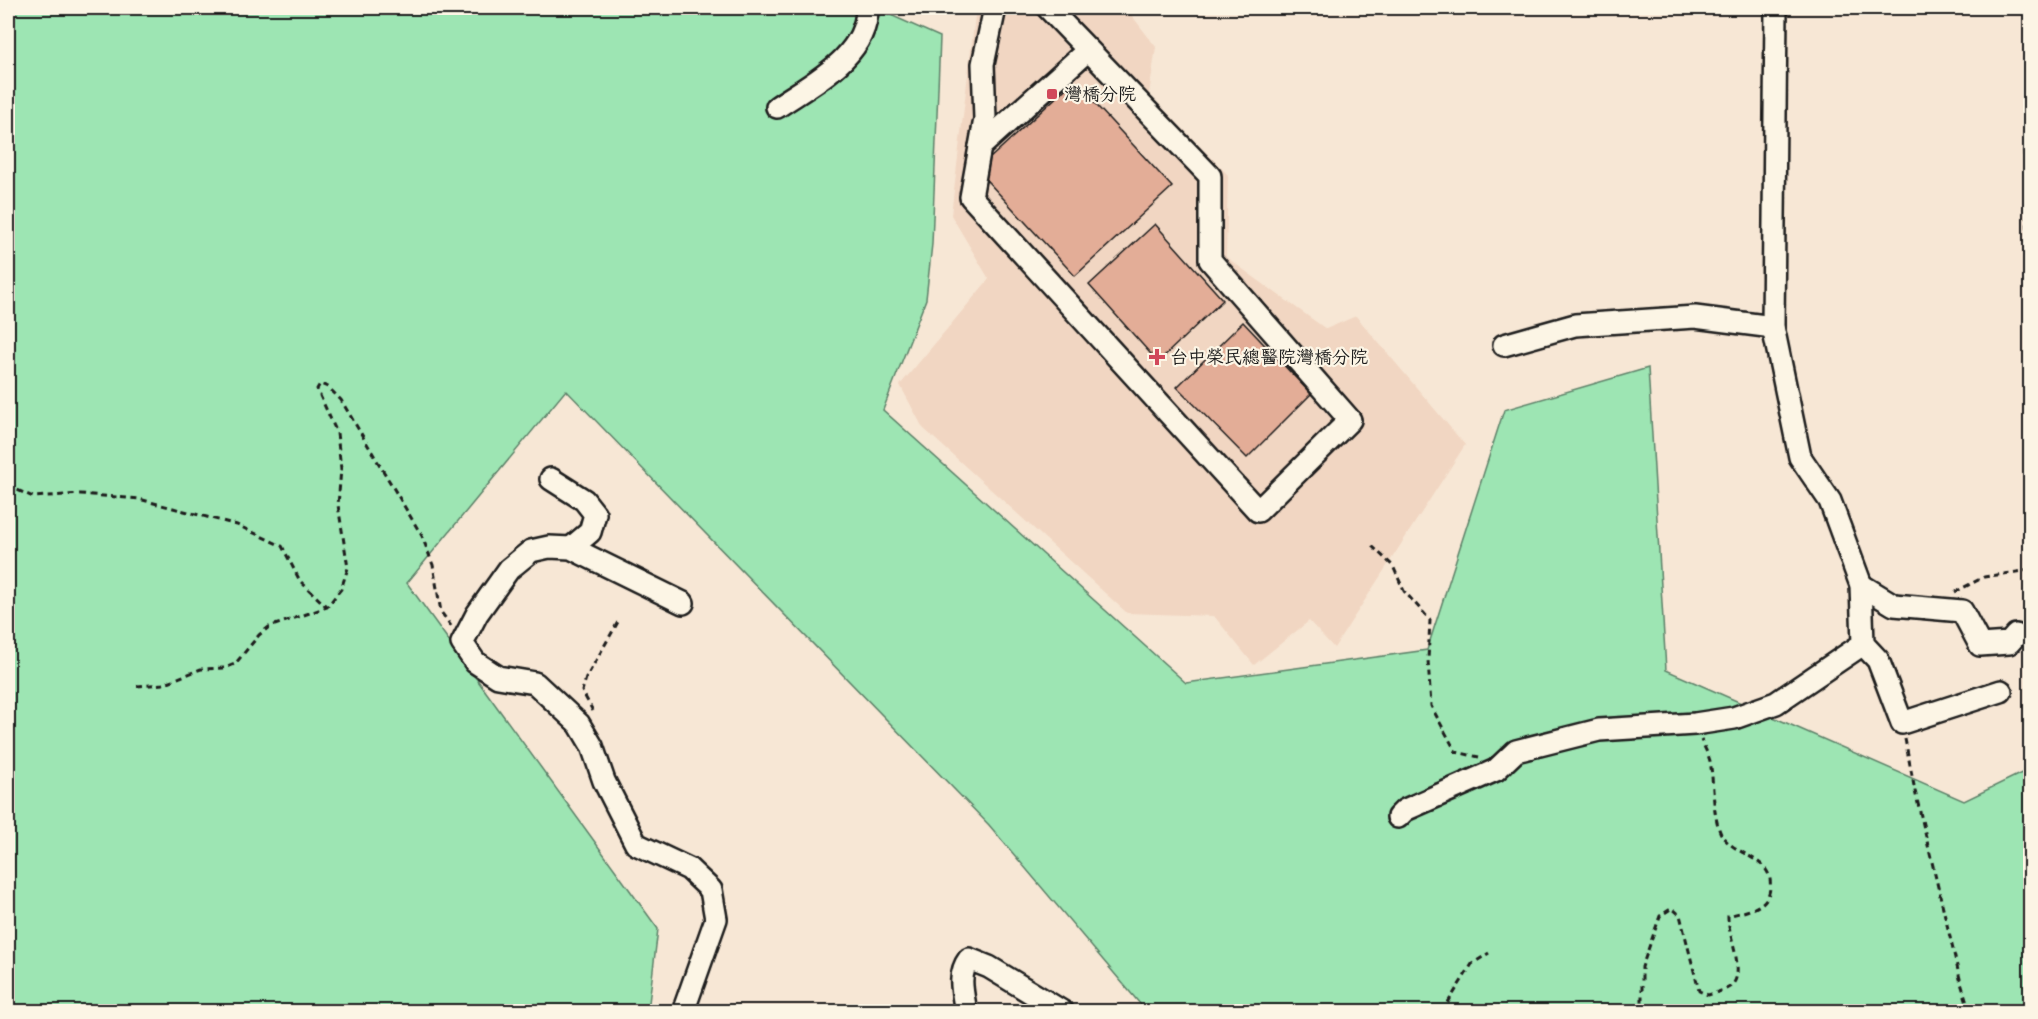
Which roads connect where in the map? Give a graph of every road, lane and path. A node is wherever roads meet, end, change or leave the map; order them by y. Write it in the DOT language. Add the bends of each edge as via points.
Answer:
graph roads {
  1 [pos="867,8"];
  2 [pos="995,8"];
  3 [pos="1048,8"];
  4 [pos="1776,8"];
  5 [pos="1088,50"];
  6 [pos="777,107"];
  7 [pos="980,147"];
  8 [pos="2024,150"];
  9 [pos="2031,270"];
  10 [pos="1773,327"];
  11 [pos="1504,345"];
  12 [pos="551,479"];
  13 [pos="8,486"];
  14 [pos="1372,546"];
  15 [pos="571,548"];
  16 [pos="2031,570"];
  17 [pos="1861,585"];
  18 [pos="1953,593"];
  19 [pos="683,603"];
  20 [pos="327,607"];
  21 [pos="618,622"];
  22 [pos="2016,635"];
  23 [pos="462,643"];
  24 [pos="1863,644"];
  25 [pos="137,686"];
  26 [pos="2001,691"];
  27 [pos="1902,723"];
  28 [pos="1695,724"];
  29 [pos="592,746"];
  30 [pos="1487,755"];
  31 [pos="1398,817"];
  32 [pos="1489,953"];
  33 [pos="683,1011"];
  34 [pos="966,1011"];
  35 [pos="1064,1011"];
  36 [pos="1442,1011"];
  37 [pos="1642,1011"];
  38 [pos="1970,1011"];
  1 -- 6 [label="street" via="863,33 830,73"];
  2 -- 7 [label="street" via="983,64 985,119"];
  3 -- 5 [label="street"];
  4 -- 10 [label="street"];
  5 -- 7 [label="street"];
  5 -- 7 [label="street" via="1210,176 1210,261 1350,420 1258,511 971,197"];
  8 -- 9 [label="path"];
  10 -- 11 [label="street" via="1695,317 1575,326"];
  10 -- 17 [label="street" via="1800,457 1830,501"];
  12 -- 15 [label="street" via="584,500 595,514 590,532"];
  13 -- 20 [label="path" via="33,497 81,494 139,499 237,525 282,546 300,581"];
  14 -- 30 [label="path" via="1393,566 1404,591 1430,620 1431,706 1451,743 1456,752"];
  15 -- 19 [label="street"];
  15 -- 23 [label="street" via="531,551 509,569"];
  16 -- 18 [label="path" via="1984,577"];
  17 -- 22 [label="street" via="1894,605 1962,611 1980,645 2009,643"];
  17 -- 24 [label="street"];
  20 -- 23 [label="path" via="341,589 348,568 338,505 341,469 337,433 317,389 320,384 341,400 422,536 433,565 441,612"];
  20 -- 25 [label="path" via="269,627 235,664 201,669 162,684"];
  21 -- 29 [label="path" via="582,691 599,732"];
  23 -- 29 [label="street" via="475,662 498,677 535,682 579,724"];
  24 -- 27 [label="street" via="1878,660"];
  24 -- 28 [label="street" via="1776,703 1734,718"];
  26 -- 27 [label="street"];
  27 -- 38 [label="path"];
  28 -- 31 [label="street" via="1599,730 1516,751 1497,770 1405,810"];
  28 -- 37 [label="path" via="1709,759 1719,831 1729,843 1765,867 1771,885 1769,896 1761,906 1728,916 1737,961 1736,978 1731,986 1708,995 1699,991 1680,915 1672,908 1660,916 1642,967"];
  29 -- 33 [label="street" via="604,781 636,844 689,869 711,890 716,919"];
  32 -- 36 [label="path" via="1472,964"];
  34 -- 35 [label="street" via="962,968 969,959"];
}
